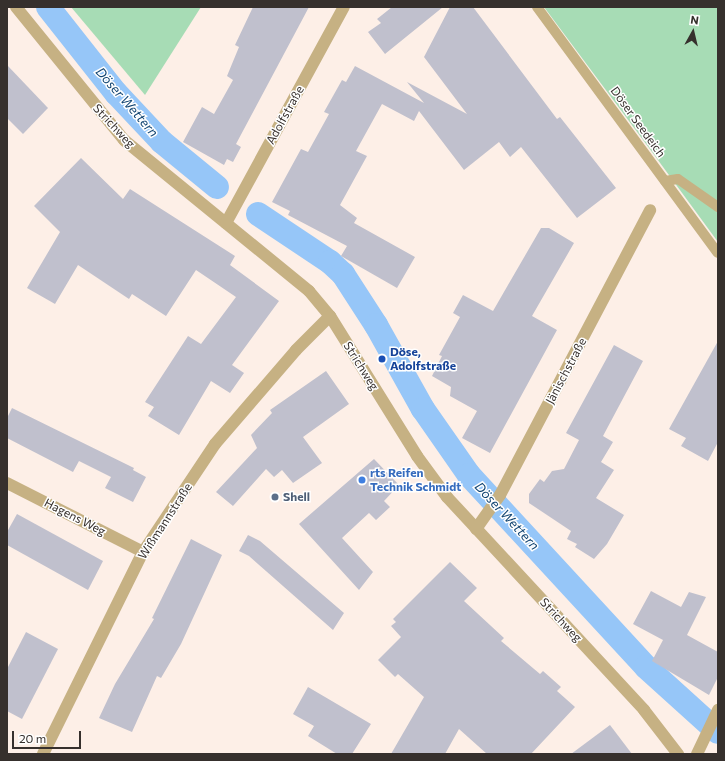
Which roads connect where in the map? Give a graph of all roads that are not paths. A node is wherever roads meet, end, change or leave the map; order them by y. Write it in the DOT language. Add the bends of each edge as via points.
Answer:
graph roads {
  1 [pos="16,7"];
  2 [pos="344,7"];
  3 [pos="537,7"];
  4 [pos="665,182"];
  5 [pos="718,207"];
  6 [pos="650,210"];
  7 [pos="226,223"];
  8 [pos="718,253"];
  9 [pos="330,316"];
  10 [pos="7,483"];
  11 [pos="476,529"];
  12 [pos="143,552"];
  13 [pos="717,712"];
  14 [pos="43,754"];
  15 [pos="678,754"];
  16 [pos="697,754"];
  1 -- 7 [label="street, Strichweg" via="124,140"];
  2 -- 7 [label="street, Adolfstraße"];
  3 -- 4 [label="lane, Döser Seedeich"];
  4 -- 5 [label="lane" via="678,179"];
  4 -- 8 [label="lane, Döser Seedeich"];
  6 -- 11 [label="street, Jänischstraße" via="500,495"];
  7 -- 9 [label="street, Strichweg" via="306,289"];
  9 -- 11 [label="street, Strichweg" via="417,456 447,497"];
  9 -- 12 [label="street, Wißmannstraße" via="296,350 215,444"];
  10 -- 12 [label="street, Hagens Weg"];
  11 -- 15 [label="street, Strichweg" via="644,710"];
  12 -- 14 [label="street, Wißmannstraße"];
  13 -- 16 [label="street"];
}
